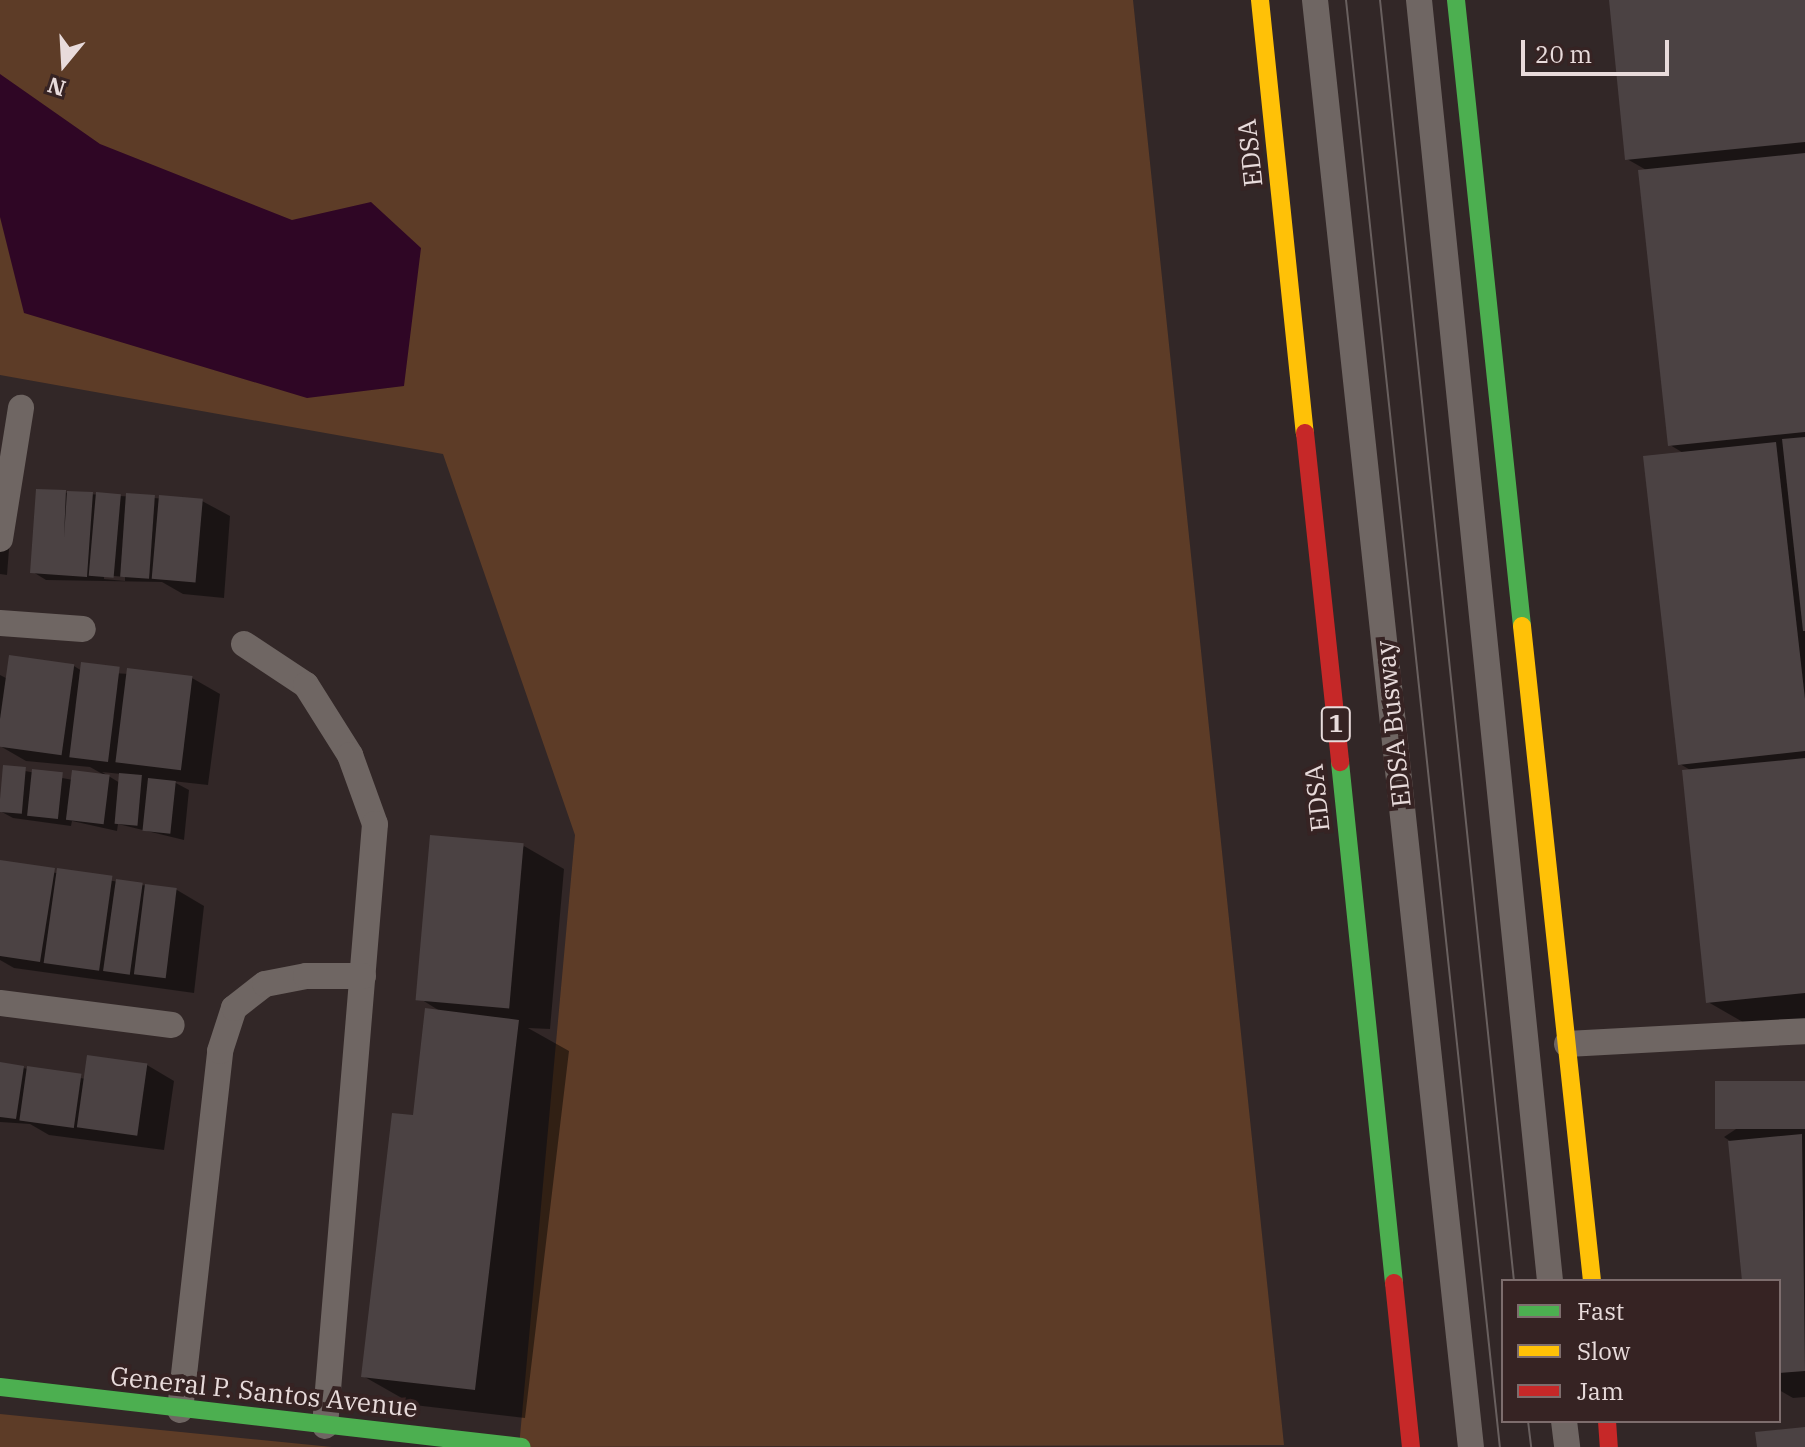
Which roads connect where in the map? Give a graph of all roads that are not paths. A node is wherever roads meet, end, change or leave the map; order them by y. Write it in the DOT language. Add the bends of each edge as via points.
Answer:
graph roads {
  1 [pos="1260,0"];
  2 [pos="1315,0"];
  3 [pos="1419,0"];
  4 [pos="1456,0"];
  5 [pos="21,408"];
  6 [pos="0,539"];
  7 [pos="0,623"];
  8 [pos="83,629"];
  9 [pos="244,644"];
  10 [pos="363,976"];
  11 [pos="0,1003"];
  12 [pos="172,1025"];
  13 [pos="1805,1031"];
  14 [pos="1567,1044"];
  15 [pos="1550,1279"];
  16 [pos="1592,1279"];
  17 [pos="0,1387"];
  18 [pos="180,1410"];
  19 [pos="1564,1423"];
  20 [pos="1607,1423"];
  21 [pos="325,1426"];
  22 [pos="522,1447"];
  23 [pos="1411,1447"];
  24 [pos="1471,1447"];
  25 [pos="1567,1447"];
  26 [pos="1609,1447"];
  1 -- 23 [label="main road, EDSA / 1"];
  2 -- 24 [label="lane, EDSA Busway"];
  3 -- 15 [label="lane"];
  4 -- 14 [label="main road"];
  5 -- 6 [label="lane"];
  7 -- 8 [label="lane"];
  9 -- 10 [label="lane" via="306,685 350,755 375,824"];
  10 -- 18 [label="lane" via="306,976 265,984 234,1008 220,1051"];
  10 -- 21 [label="lane"];
  11 -- 12 [label="lane"];
  13 -- 14 [label="lane"];
  14 -- 16 [label="main road"];
  17 -- 18 [label="main road, General P. Santos Avenue"];
  18 -- 21 [label="main road, General P. Santos Avenue"];
  19 -- 25 [label="lane"];
  20 -- 26 [label="main road"];
  21 -- 22 [label="main road, General P. Santos Avenue"];
}
